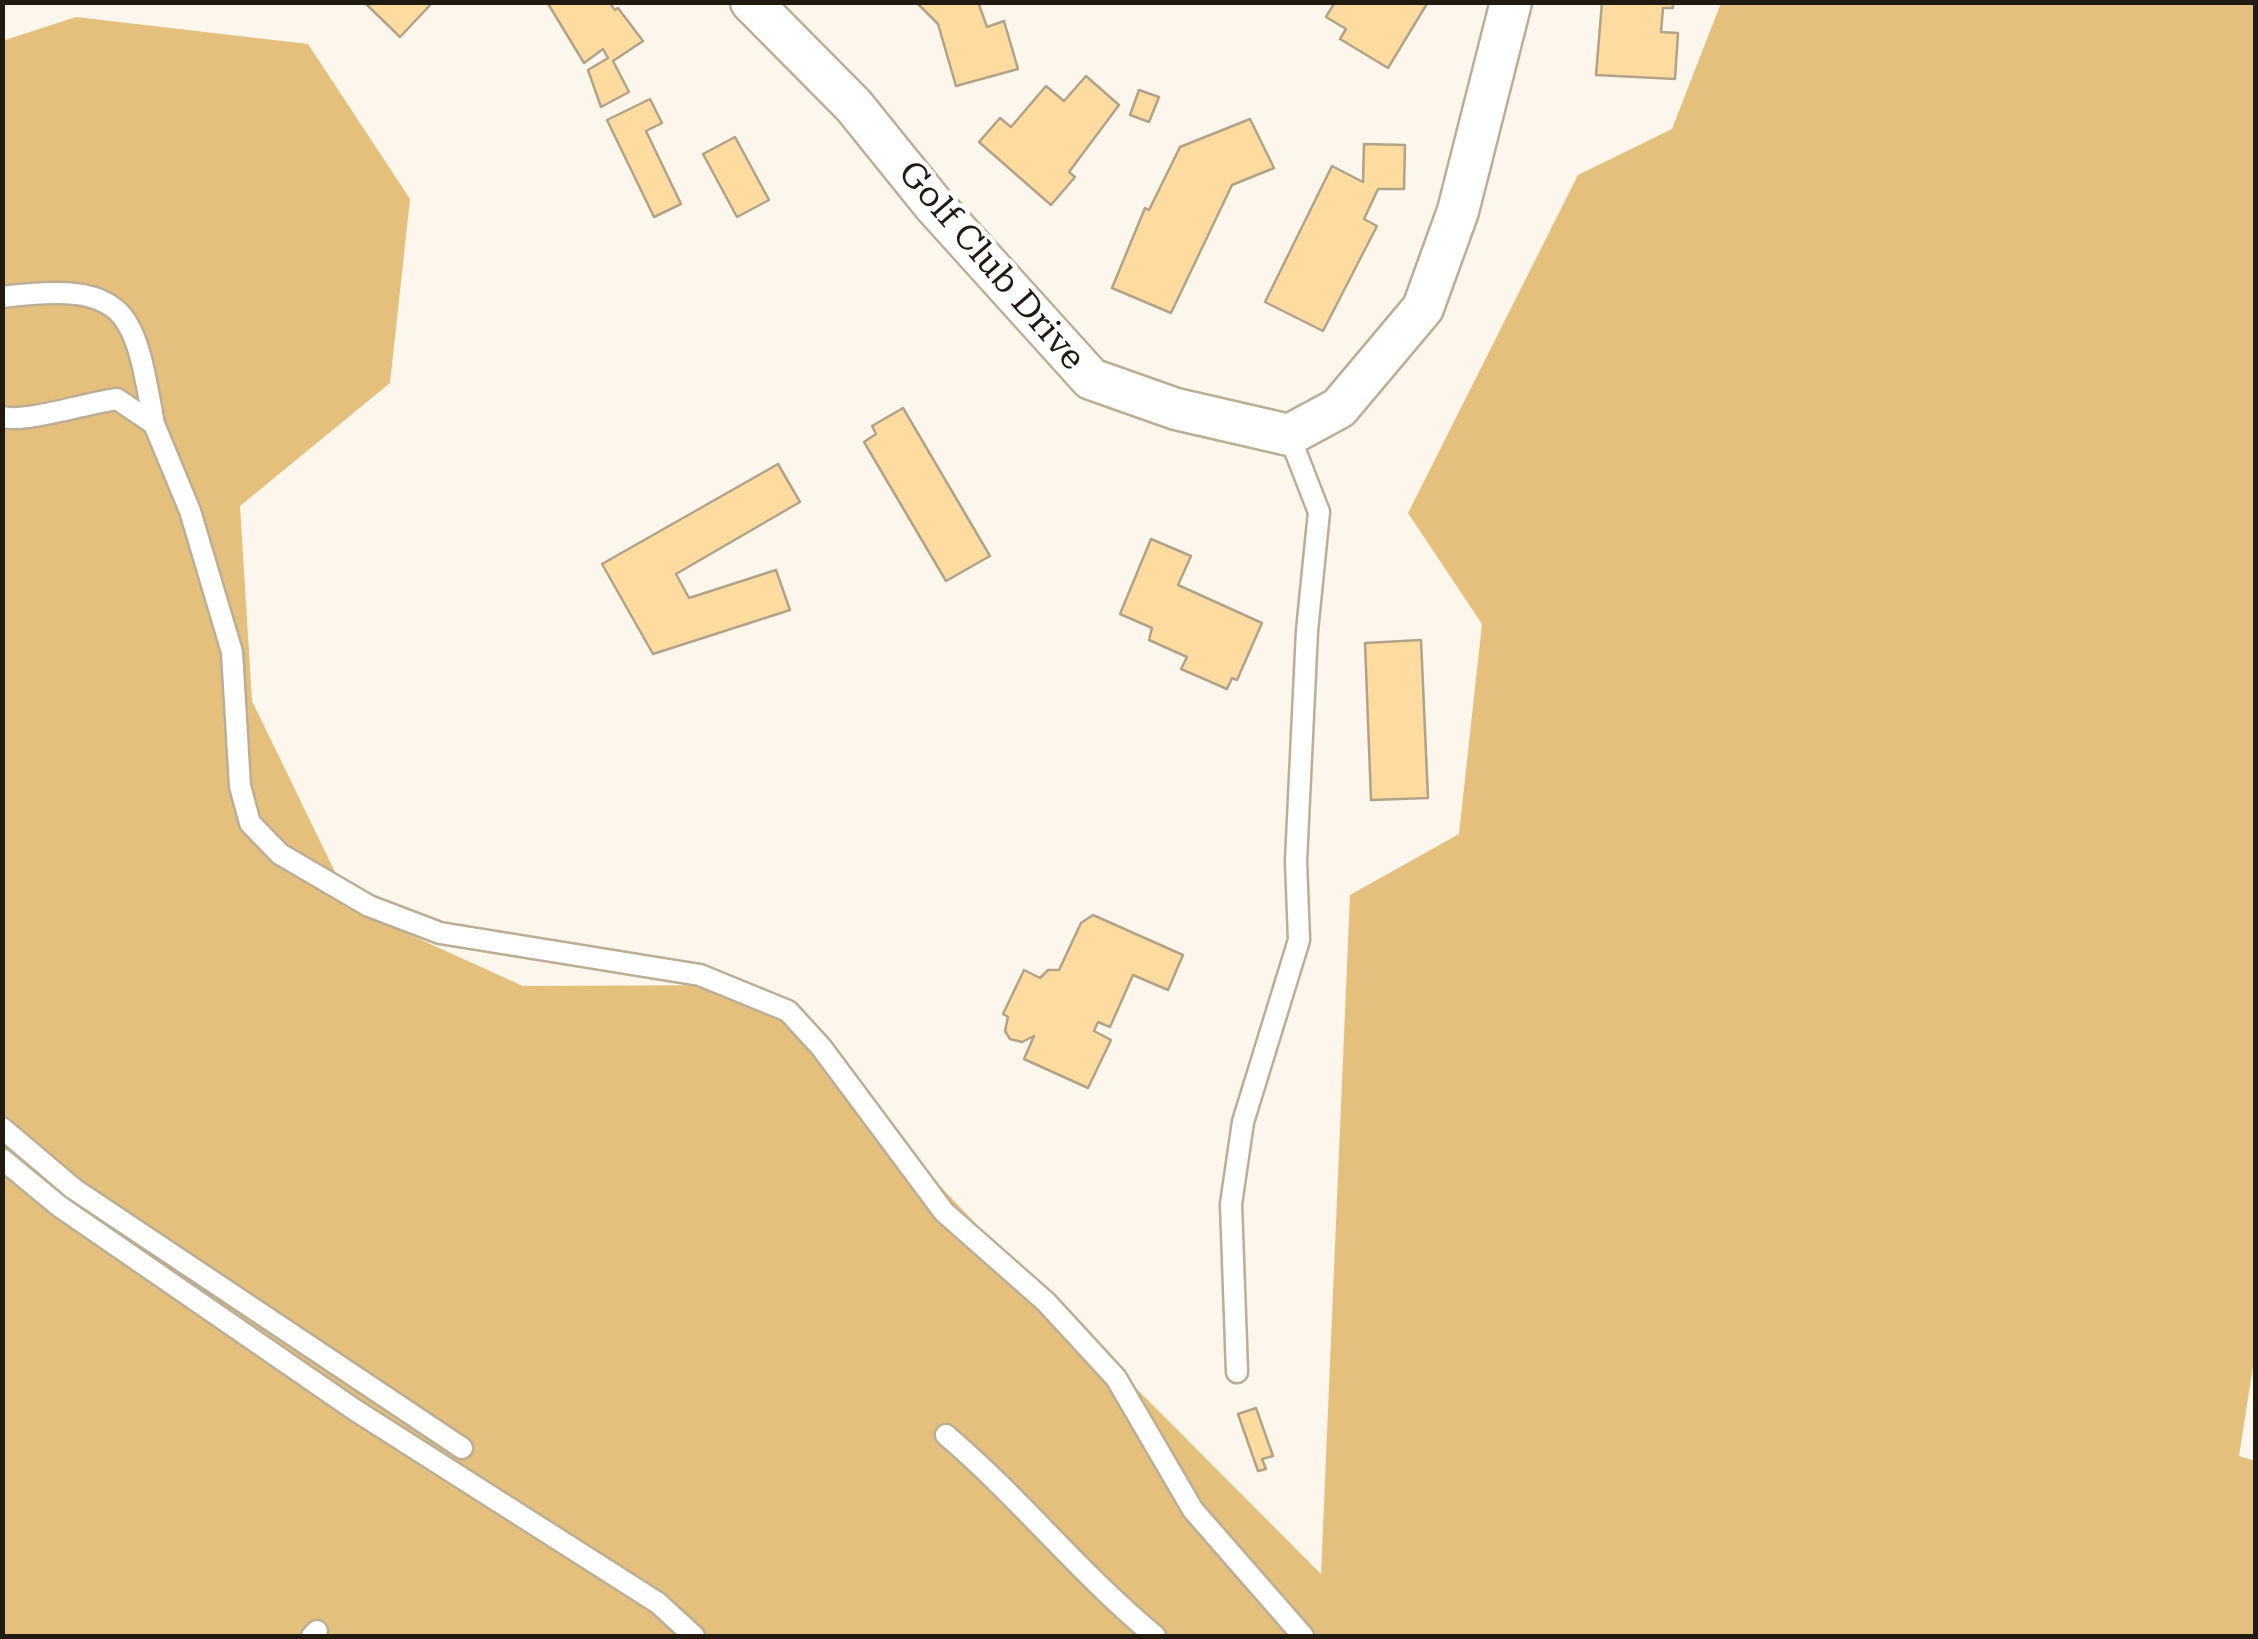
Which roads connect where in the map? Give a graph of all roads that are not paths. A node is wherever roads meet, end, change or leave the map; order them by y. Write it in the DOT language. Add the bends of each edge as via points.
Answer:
graph roads {
  1 [pos="751,2"];
  2 [pos="1512,2"];
  3 [pos="2,298"];
  4 [pos="2,416"];
  5 [pos="154,424"];
  6 [pos="1289,435"];
  7 [pos="2,1128"];
  8 [pos="2,1159"];
  9 [pos="1237,1372"];
  10 [pos="946,1435"];
  11 [pos="462,1448"];
  12 [pos="694,1636"];
  13 [pos="1156,1636"];
  14 [pos="1303,1636"];
  1 -- 6 [label="street, Golf Club Drive" via="854,106 1091,379 1176,409"];
  2 -- 6 [label="street" via="1458,211 1424,308 1340,408"];
  3 -- 5 [label="lane" via="44,292 102,296 125,315 141,347"];
  4 -- 5 [label="lane" via="17,421 117,399"];
  5 -- 14 [label="lane" via="190,512 232,652 240,786 250,822 280,854 370,906 440,933 700,975 788,1012 944,1212 1046,1302 1116,1378 1194,1510"];
  6 -- 9 [label="lane" via="1320,512 1307,631 1296,861 1299,940 1243,1122 1231,1204"];
  7 -- 11 [label="lane" via="74,1189"];
  8 -- 12 [label="lane" via="59,1206 355,1410 658,1603"];
  10 -- 13 [label="lane" via="998,1480 1094,1585"];
}
